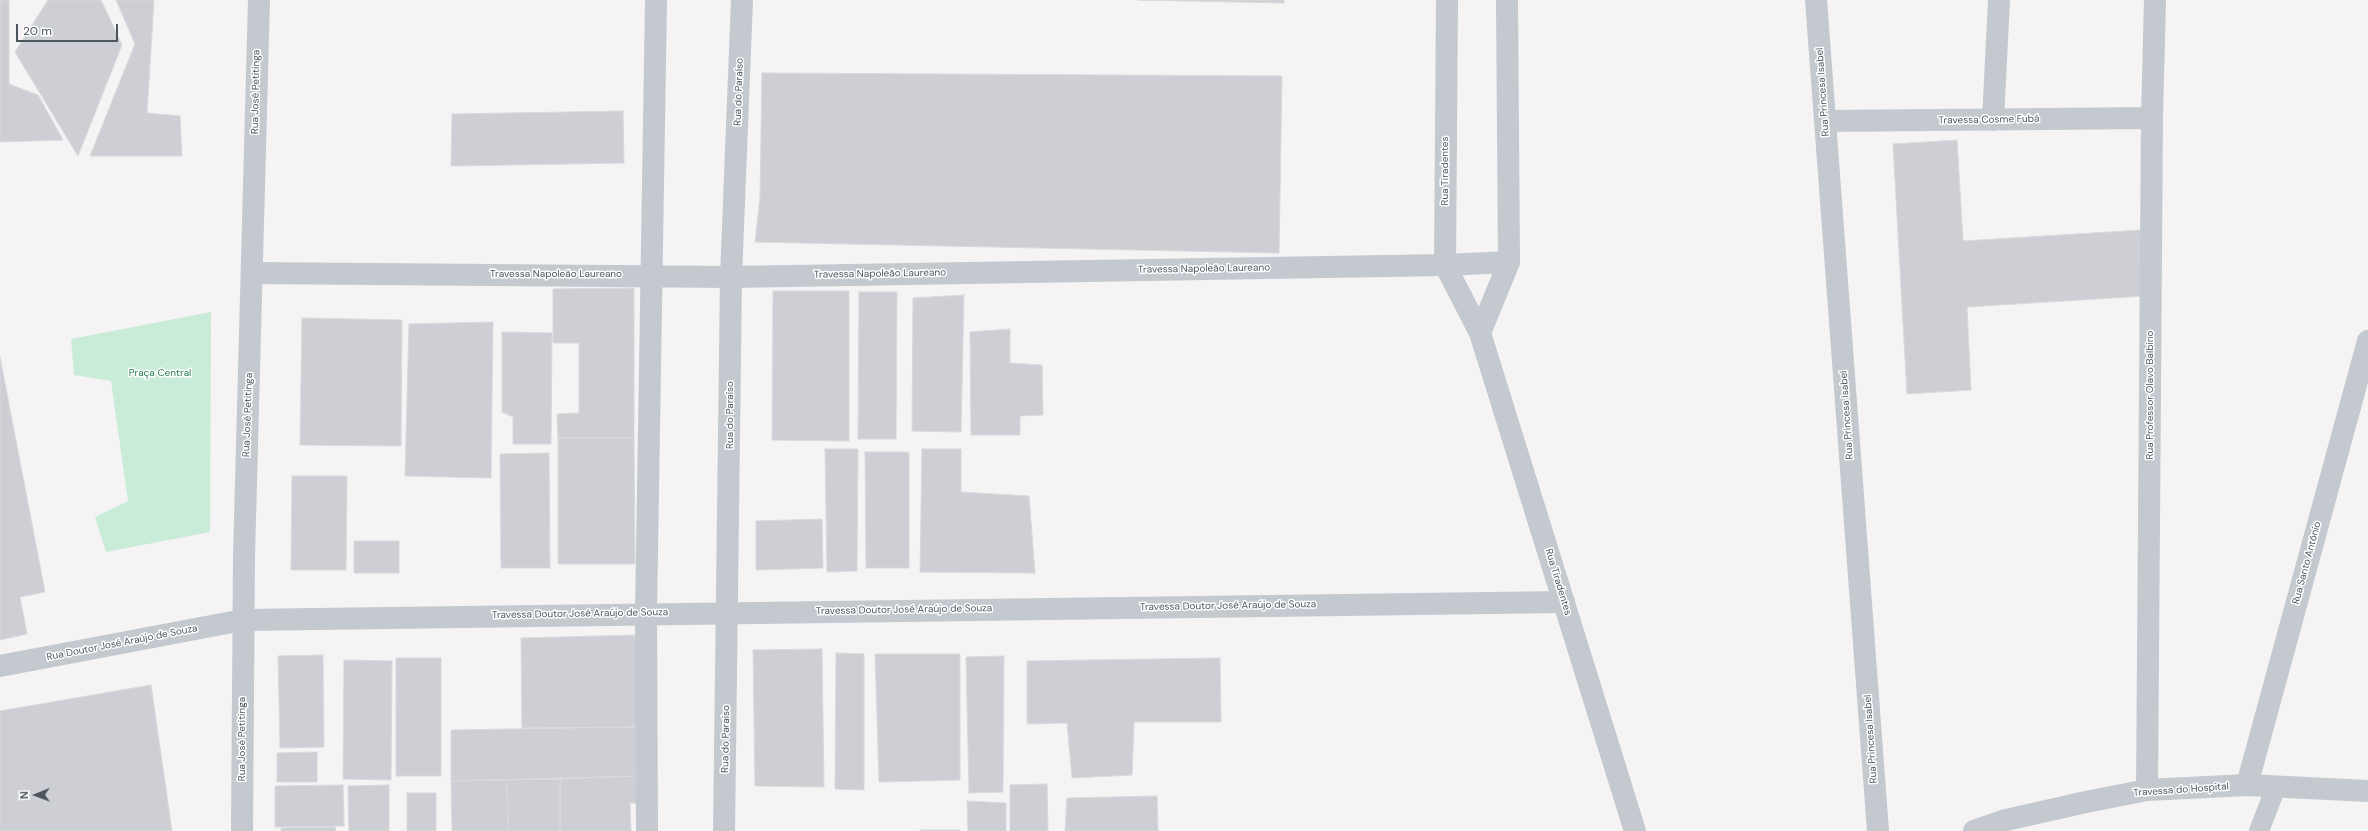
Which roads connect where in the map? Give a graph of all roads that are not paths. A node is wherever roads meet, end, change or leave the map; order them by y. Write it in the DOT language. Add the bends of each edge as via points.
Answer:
graph roads {
  1 [pos="259,0"];
  2 [pos="656,0"];
  3 [pos="742,0"];
  4 [pos="1447,0"];
  5 [pos="1507,0"];
  6 [pos="1816,0"];
  7 [pos="1999,0"];
  8 [pos="2155,0"];
  9 [pos="2152,118"];
  10 [pos="1993,120"];
  11 [pos="1826,121"];
  12 [pos="1509,262"];
  13 [pos="1445,265"];
  14 [pos="252,273"];
  15 [pos="650,275"];
  16 [pos="731,277"];
  17 [pos="1480,333"];
  18 [pos="2368,341"];
  19 [pos="1564,602"];
  20 [pos="646,613"];
  21 [pos="728,613"];
  22 [pos="244,620"];
  23 [pos="0,666"];
  24 [pos="2247,785"];
  25 [pos="2276,787"];
  26 [pos="2147,790"];
  27 [pos="2368,791"];
  28 [pos="2007,826"];
  29 [pos="242,831"];
  30 [pos="647,831"];
  31 [pos="724,831"];
  32 [pos="1635,831"];
  33 [pos="1878,831"];
  34 [pos="1974,831"];
  35 [pos="2259,831"];
  1 -- 14 [label="street, Rua José Petitinga"];
  2 -- 15 [label="street"];
  3 -- 16 [label="street, Rua do Paraíso"];
  4 -- 13 [label="street, Rua Tiradentes"];
  5 -- 12 [label="street"];
  6 -- 11 [label="street, Rua Princesa Isabel"];
  7 -- 10 [label="street"];
  8 -- 9 [label="street, Rua Professor Olavo Balbino"];
  9 -- 10 [label="street, Travessa Cosme Fubá"];
  9 -- 26 [label="street, Rua Professor Olavo Balbino"];
  10 -- 11 [label="street, Travessa Cosme Fubá"];
  11 -- 33 [label="street, Rua Princesa Isabel"];
  12 -- 13 [label="street, Travessa Napoleão Laureano"];
  12 -- 17 [label="street"];
  13 -- 16 [label="street, Travessa Napoleão Laureano"];
  13 -- 17 [label="street, Rua Tiradentes"];
  14 -- 15 [label="street, Travessa Napoleão Laureano"];
  14 -- 22 [label="street, Rua José Petitinga"];
  15 -- 16 [label="street, Travessa Napoleão Laureano"];
  15 -- 20 [label="street"];
  16 -- 21 [label="street, Rua do Paraíso"];
  17 -- 19 [label="street, Rua Tiradentes"];
  18 -- 24 [label="street, Rua Santo Antônio"];
  19 -- 21 [label="street, Travessa Doutor José Araújo de Souza"];
  19 -- 32 [label="street, Rua Tiradentes"];
  20 -- 21 [label="street, Travessa Doutor José Araújo de Souza"];
  20 -- 22 [label="street, Travessa Doutor José Araújo de Souza"];
  20 -- 30 [label="street"];
  21 -- 31 [label="street, Rua do Paraíso"];
  22 -- 23 [label="street, Rua Doutor José Araújo de Souza"];
  22 -- 29 [label="street, Rua José Petitinga"];
  24 -- 25 [label="street, Travessa do Hospital"];
  24 -- 26 [label="street, Travessa do Hospital"];
  25 -- 27 [label="street, Travessa do Hospital"];
  25 -- 35 [label="lane"];
  26 -- 28 [label="street, Travessa do Hospital"];
  28 -- 34 [label="street, Travessa do Hospital"];
}
